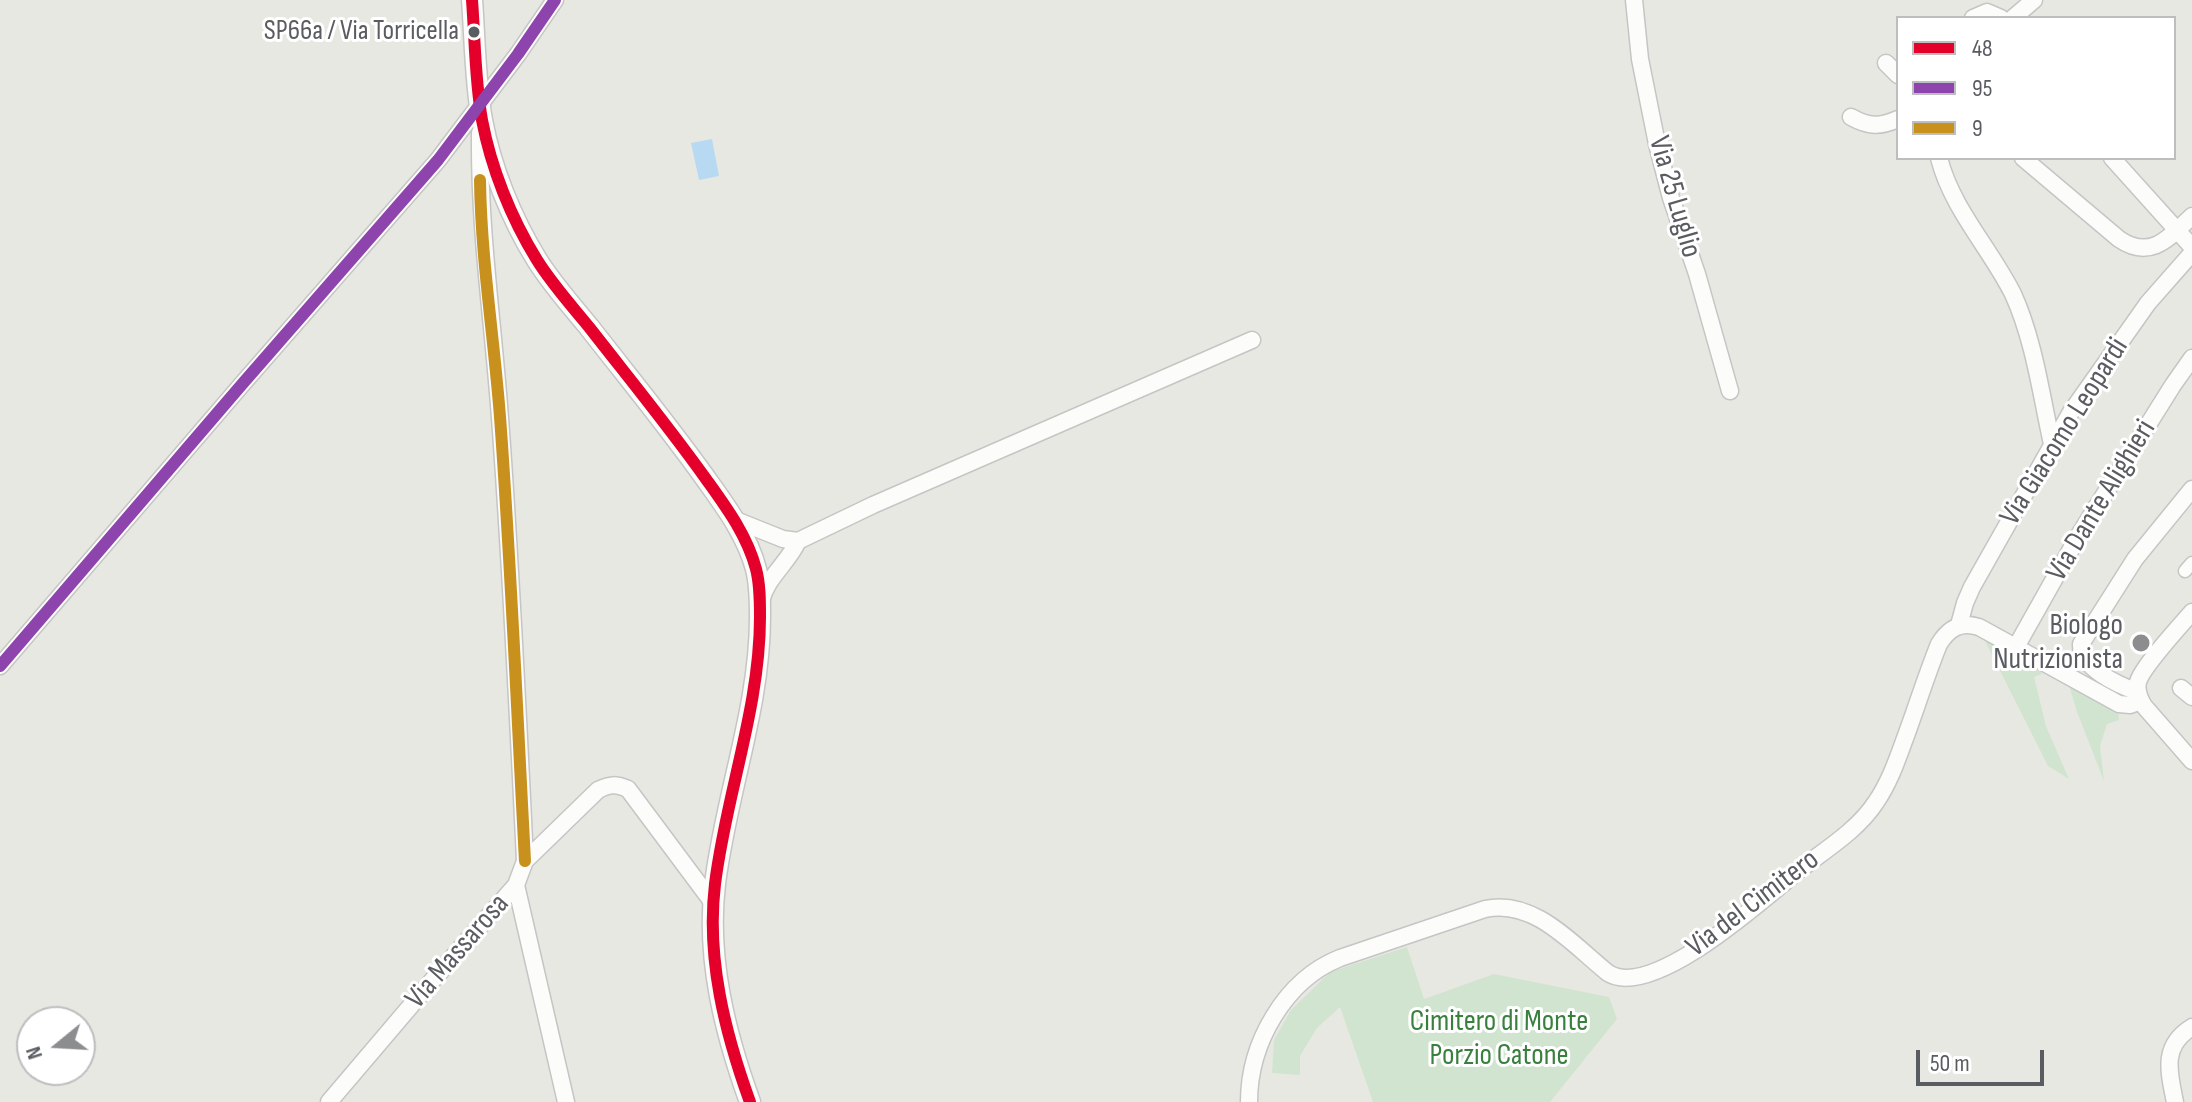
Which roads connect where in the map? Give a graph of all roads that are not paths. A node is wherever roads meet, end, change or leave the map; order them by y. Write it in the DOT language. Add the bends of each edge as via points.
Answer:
graph roads {
  1 [pos="472,0"];
  2 [pos="555,0"];
  3 [pos="1634,0"];
  4 [pos="2034,0"];
  5 [pos="1978,16"];
  6 [pos="1996,16"];
  7 [pos="2015,16"];
  8 [pos="480,103"];
  9 [pos="1851,117"];
  10 [pos="1896,120"];
  11 [pos="1940,160"];
  12 [pos="2025,160"];
  13 [pos="2114,160"];
  14 [pos="2192,216"];
  15 [pos="2177,230"];
  16 [pos="2192,250"];
  17 [pos="1252,340"];
  18 [pos="2192,358"];
  19 [pos="1730,391"];
  20 [pos="2052,444"];
  21 [pos="2192,489"];
  22 [pos="733,519"];
  23 [pos="798,541"];
  24 [pos="760,607"];
  25 [pos="2192,612"];
  26 [pos="1959,625"];
  27 [pos="2016,647"];
  28 [pos="0,666"];
  29 [pos="2139,696"];
  30 [pos="2189,751"];
  31 [pos="525,861"];
  32 [pos="516,885"];
  33 [pos="713,903"];
  34 [pos="2192,1027"];
  35 [pos="329,1102"];
  36 [pos="566,1102"];
  37 [pos="750,1102"];
  38 [pos="1249,1102"];
  39 [pos="2175,1102"];
  1 -- 8 [label="street"];
  2 -- 8 [label="street"];
  3 -- 19 [label="street, Via 25 Luglio" via="1657,144"];
  4 -- 7 [label="street"];
  5 -- 6 [label="street"];
  8 -- 22 [label="street" via="505,194 538,262"];
  8 -- 28 [label="street" via="427,174"];
  8 -- 31 [label="street" via="482,235 511,580"];
  9 -- 10 [label="street" via="1875,126"];
  11 -- 20 [label="street" via="2020,311"];
  12 -- 15 [label="street" via="2129,246 2156,246"];
  13 -- 15 [label="street"];
  14 -- 15 [label="street"];
  15 -- 16 [label="street"];
  16 -- 20 [label="street, Via Giacomo Leopardi" via="2148,303"];
  17 -- 23 [label="street"];
  18 -- 27 [label="street, Via Dante Alighieri" via="2074,542"];
  20 -- 26 [label="street, Via Giacomo Leopardi" via="1972,587"];
  21 -- 29 [label="street" via="2135,559 2081,644 2089,664"];
  22 -- 23 [label="street"];
  22 -- 24 [label="street" via="753,560"];
  23 -- 24 [label="street" via="767,584"];
  24 -- 33 [label="street" via="755,678"];
  25 -- 29 [label="street" via="2142,673"];
  26 -- 27 [label="street" via="1979,627"];
  26 -- 38 [label="street, Via del Cimitero" via="1939,644 1892,773 1873,807 1708,943 1673,963 1620,979 1534,915 1498,907 1340,958 1303,979 1278,1010 1259,1048"];
  27 -- 29 [label="street" via="2115,702 2126,705"];
  29 -- 30 [label="street"];
  31 -- 32 [label="street, Via Massarosa"];
  31 -- 33 [label="street, Via Massarosa" via="598,790 617,784 637,799"];
  32 -- 35 [label="street, Via Massarosa"];
  32 -- 36 [label="street"];
  33 -- 37 [label="street" via="718,987"];
  34 -- 39 [label="street" via="2171,1051"];
}
